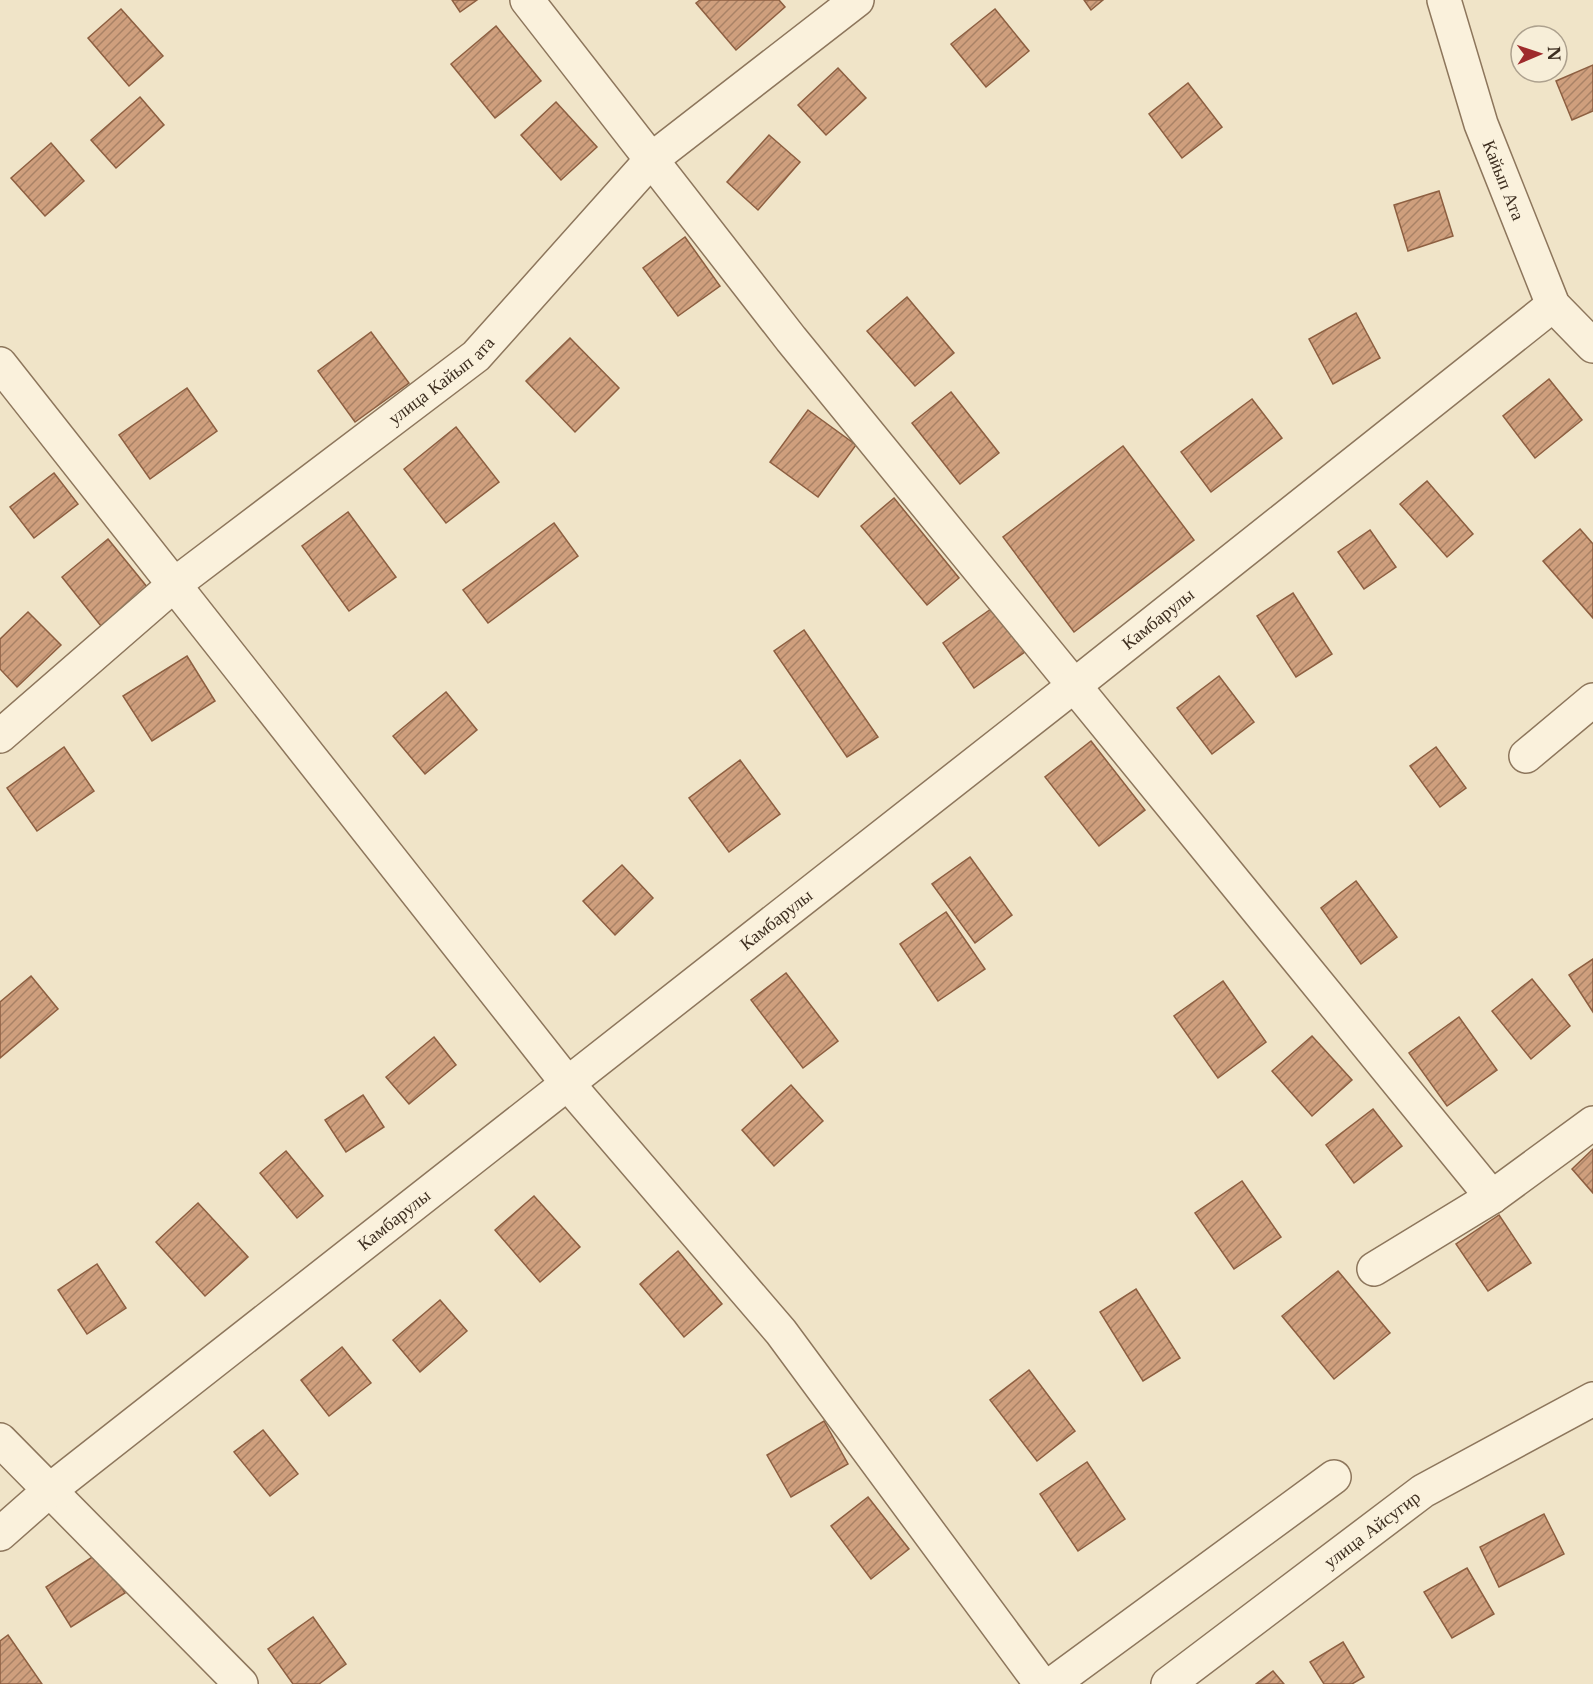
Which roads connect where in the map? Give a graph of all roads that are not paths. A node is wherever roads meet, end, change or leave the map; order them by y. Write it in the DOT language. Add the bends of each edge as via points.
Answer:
graph roads {
  1 [pos="527,0"];
  2 [pos="857,0"];
  3 [pos="1444,0"];
  4 [pos="652,159"];
  5 [pos="1552,305"];
  6 [pos="1593,346"];
  7 [pos="0,364"];
  8 [pos="175,584"];
  9 [pos="1075,685"];
  10 [pos="1593,700"];
  11 [pos="0,736"];
  12 [pos="1526,756"];
  13 [pos="567,1084"];
  14 [pos="1593,1123"];
  15 [pos="1492,1197"];
  16 [pos="1374,1269"];
  17 [pos="1593,1399"];
  18 [pos="0,1440"];
  19 [pos="1334,1477"];
  20 [pos="50,1490"];
  21 [pos="0,1534"];
  22 [pos="241,1684"];
  23 [pos="1041,1684"];
  24 [pos="1052,1684"];
  25 [pos="1168,1684"];
  1 -- 4 [label="street"];
  2 -- 4 [label="street, улица Кайып ата"];
  3 -- 5 [label="street, Кайып Ата" via="1482,124"];
  4 -- 8 [label="street, улица Кайып ата" via="476,356"];
  4 -- 9 [label="street" via="791,339"];
  5 -- 6 [label="street, Кайып Ата"];
  5 -- 9 [label="street, Камбарулы"];
  7 -- 8 [label="street"];
  8 -- 11 [label="street, улица Кайып ата"];
  8 -- 13 [label="street"];
  9 -- 13 [label="street, Камбарулы"];
  9 -- 15 [label="street"];
  10 -- 12 [label="street"];
  13 -- 20 [label="street, Камбарулы"];
  13 -- 23 [label="street" via="781,1332"];
  14 -- 15 [label="street"];
  15 -- 16 [label="street"];
  17 -- 25 [label="street, улица Айсугир" via="1422,1491"];
  18 -- 20 [label="street"];
  19 -- 24 [label="street"];
  20 -- 21 [label="street, Камбарулы"];
  20 -- 22 [label="street"];
}
